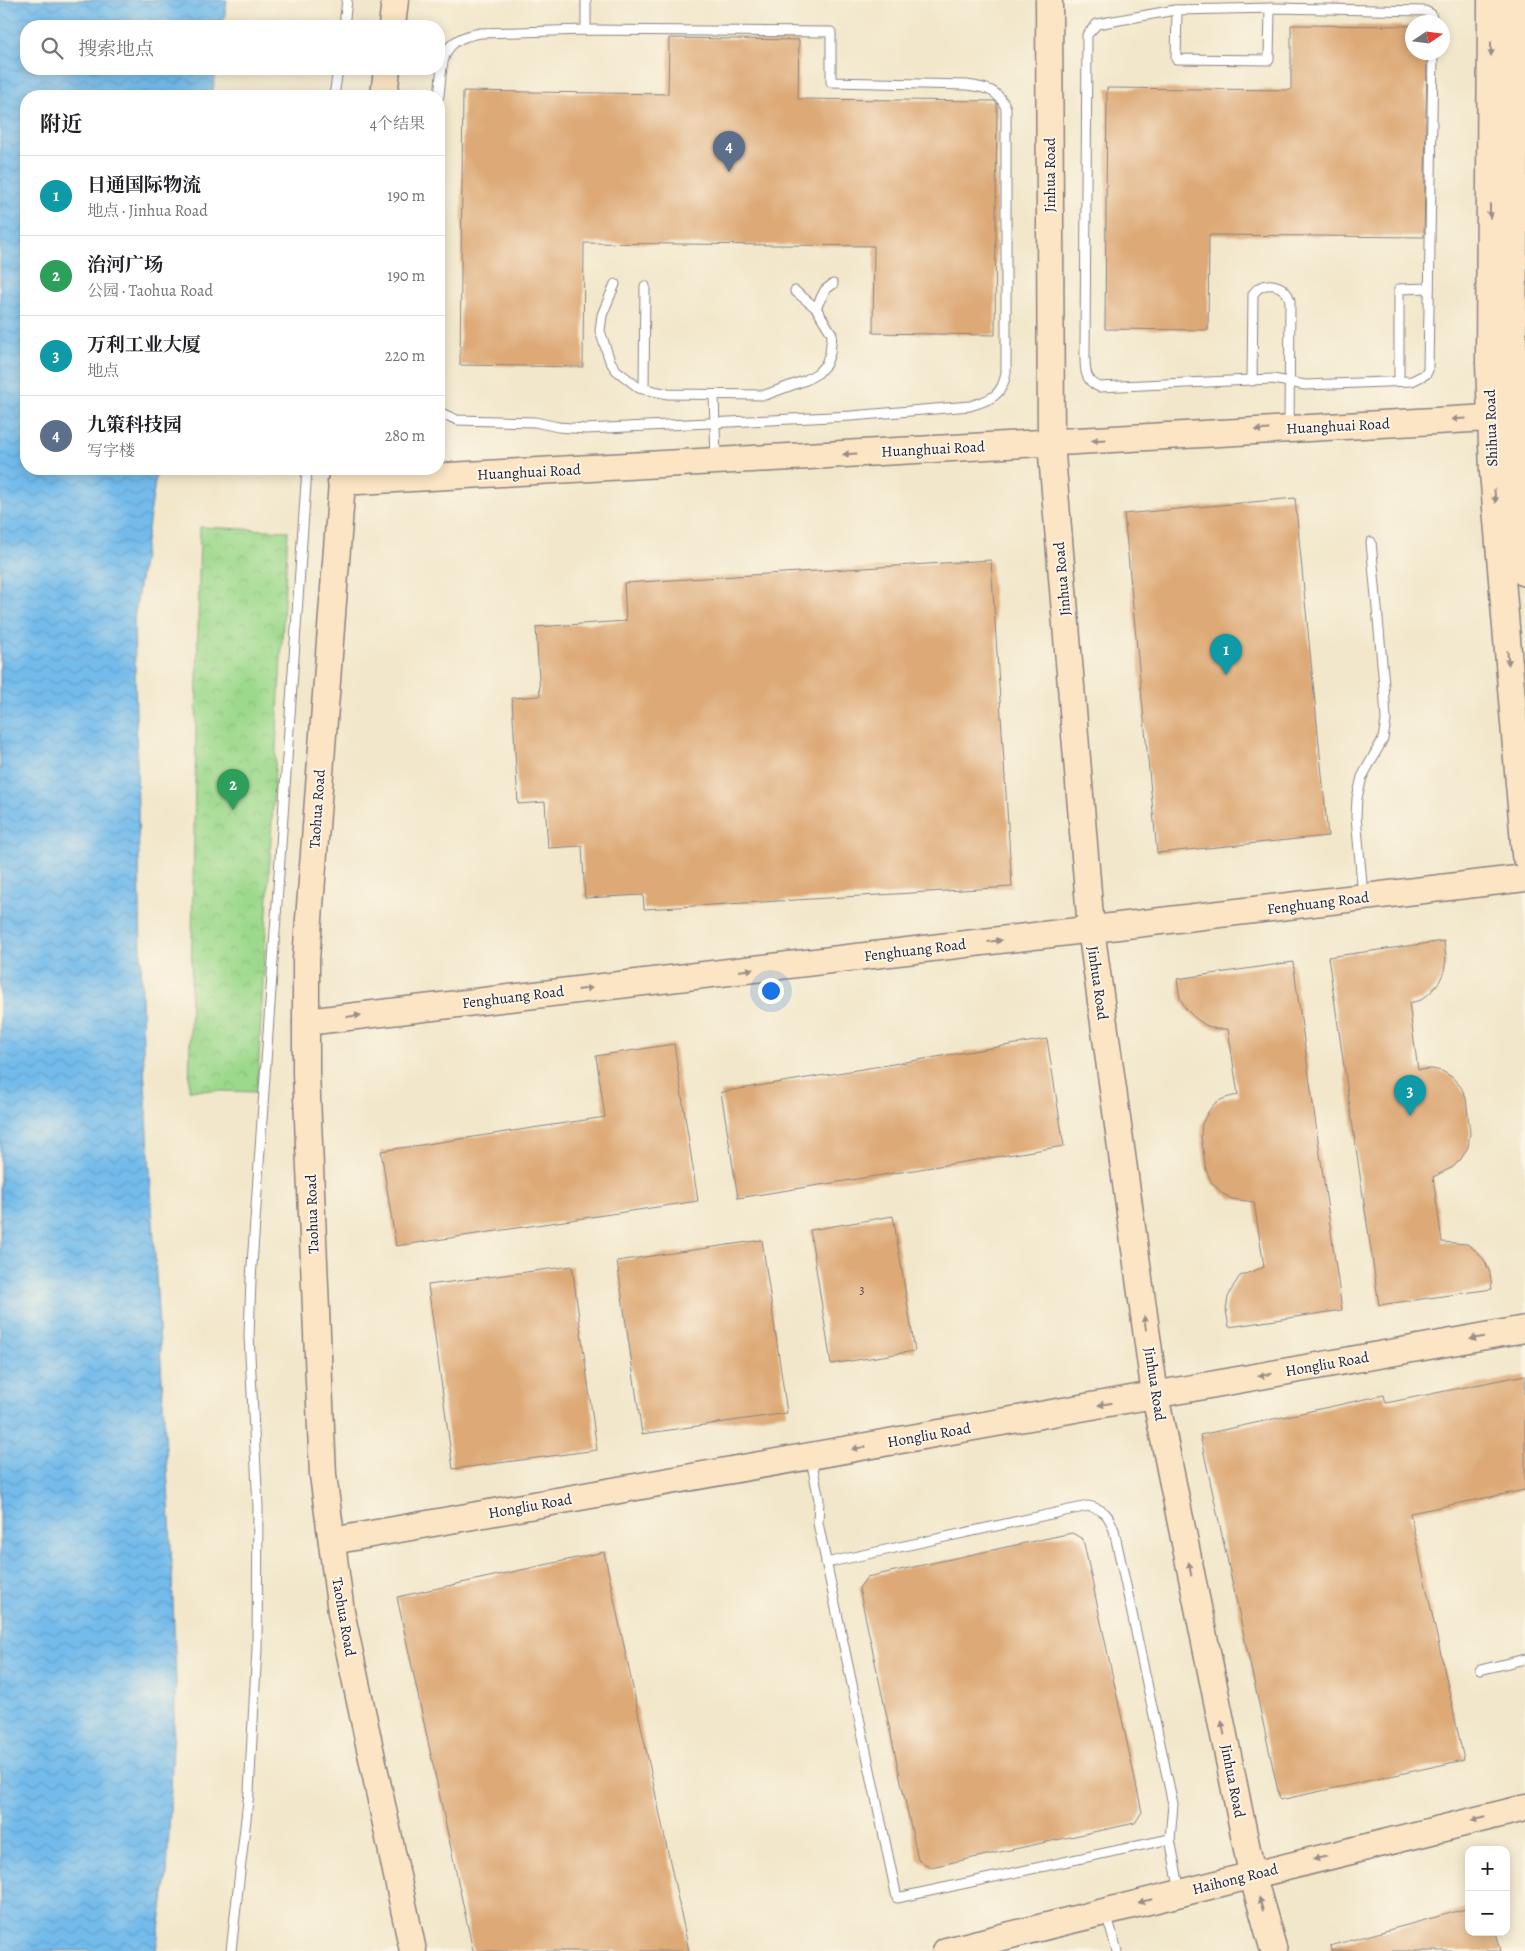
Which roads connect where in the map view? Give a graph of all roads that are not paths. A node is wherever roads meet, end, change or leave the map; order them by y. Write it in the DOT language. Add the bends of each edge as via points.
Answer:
graph roads {
  1 [pos="347,0"];
  2 [pos="395,0"];
  3 [pos="586,0"];
  4 [pos="1050,0"];
  5 [pos="1491,0"];
  6 [pos="1516,0"];
  7 [pos="1270,8"];
  8 [pos="1176,10"];
  9 [pos="1431,15"];
  10 [pos="345,20"];
  11 [pos="393,20"];
  12 [pos="586,30"];
  13 [pos="445,55"];
  14 [pos="1433,60"];
  15 [pos="337,75"];
  16 [pos="386,75"];
  17 [pos="441,75"];
  18 [pos="335,90"];
  19 [pos="385,90"];
  20 [pos="440,90"];
  21 [pos="615,284"];
  22 [pos="833,284"];
  23 [pos="646,286"];
  24 [pos="1429,288"];
  25 [pos="795,291"];
  26 [pos="816,308"];
  27 [pos="1252,381"];
  28 [pos="1399,381"];
  29 [pos="1290,383"];
  30 [pos="644,389"];
  31 [pos="714,395"];
  32 [pos="445,415"];
  33 [pos="1510,416"];
  34 [pos="715,422"];
  35 [pos="1288,429"];
  36 [pos="1051,443"];
  37 [pos="716,461"];
  38 [pos="445,471"];
  39 [pos="307,475"];
  40 [pos="342,475"];
  41 [pos="1371,542"];
  42 [pos="1525,574"];
  43 [pos="1525,855"];
  44 [pos="1525,878"];
  45 [pos="1363,897"];
  46 [pos="1090,930"];
  47 [pos="306,1022"];
  48 [pos="1525,1329"];
  49 [pos="1155,1395"];
  50 [pos="810,1456"];
  51 [pos="332,1541"];
  52 [pos="826,1564"];
  53 [pos="1525,1659"];
  54 [pos="1480,1670"];
  55 [pos="1525,1808"];
  56 [pos="1170,1839"];
  57 [pos="1252,1874"];
  58 [pos="1180,1892"];
  59 [pos="1106,1911"];
  60 [pos="231,1951"];
  61 [pos="413,1951"];
  62 [pos="946,1951"];
  63 [pos="1117,1951"];
  64 [pos="1274,1951"];
  1 -- 10 [label="lane"];
  2 -- 11 [label="street"];
  3 -- 12 [label="lane"];
  4 -- 36 [label="street, Jinhua Road"];
  5 -- 33 [label="street, Shihua Road, one-way" via="1489,343"];
  6 -- 33 [label="street, Shihua Road"];
  7 -- 8 [label="lane"];
  7 -- 8 [label="lane" via="1269,60 1176,59"];
  7 -- 9 [label="lane" via="1425,11"];
  8 -- 27 [label="lane" via="1097,24 1087,35 1086,376 1100,387"];
  12 -- 13 [label="lane" via="466,35 455,40"];
  12 -- 34 [label="lane" via="831,32 831,82 967,85 996,93 1002,97 1006,108 1006,372 999,392 987,401 970,406"];
  14 -- 24 [label="lane"];
  15 -- 18 [label="lane"];
  16 -- 19 [label="street"];
  17 -- 20 [label="lane"];
  21 -- 30 [label="lane" via="602,315 600,331 603,345 616,370"];
  22 -- 26 [label="lane" via="825,290"];
  23 -- 30 [label="lane"];
  24 -- 28 [label="lane" via="1428,370 1417,380"];
  24 -- 28 [label="lane" via="1399,289"];
  25 -- 26 [label="lane"];
  26 -- 31 [label="lane" via="832,334 830,353 818,373 766,395"];
  27 -- 29 [label="lane"];
  27 -- 29 [label="lane" via="1253,294 1256,289 1272,284 1289,294"];
  28 -- 29 [label="lane"];
  29 -- 35 [label="lane"];
  30 -- 31 [label="lane" via="668,394"];
  31 -- 34 [label="lane"];
  32 -- 34 [label="lane" via="457,420 535,422 586,429"];
  33 -- 35 [label="street, Huanghuai Road, one-way"];
  33 -- 42 [label="street, Shihua Road"];
  33 -- 43 [label="street, Shihua Road, one-way" via="1492,472"];
  34 -- 37 [label="lane"];
  35 -- 36 [label="street, Huanghuai Road, one-way"];
  36 -- 37 [label="street, Huanghuai Road, one-way"];
  36 -- 46 [label="street, Jinhua Road"];
  37 -- 38 [label="street, Huanghuai Road"];
  39 -- 60 [label="lane" via="251,1279 249,1336 258,1507 257,1649 249,1792"];
  40 -- 47 [label="street, Taohua Road" via="306,959"];
  41 -- 45 [label="lane" via="1386,721 1383,739 1362,777 1357,798"];
  44 -- 45 [label="street, Fenghuang Road"];
  45 -- 46 [label="street, Fenghuang Road"];
  47 -- 46 [label="street, Fenghuang Road, one-way"];
  49 -- 46 [label="street, Jinhua Road, one-way"];
  47 -- 51 [label="street, Taohua Road" via="323,1475"];
  48 -- 49 [label="street, Hongliu Road, one-way"];
  49 -- 50 [label="street, Hongliu Road, one-way"];
  57 -- 49 [label="street, Jinhua Road, one-way"];
  50 -- 51 [label="street, Hongliu Road"];
  50 -- 52 [label="lane"];
  51 -- 61 [label="street, Taohua Road" via="341,1612"];
  52 -- 56 [label="lane" via="897,1898"];
  52 -- 56 [label="lane" via="1088,1506 1101,1509 1110,1517 1114,1530 1171,1794"];
  53 -- 54 [label="lane"];
  55 -- 57 [label="street, Haihong Road, one-way"];
  56 -- 58 [label="lane"];
  57 -- 58 [label="street, Haihong Road"];
  64 -- 57 [label="street, Jinhua Road, one-way"];
  58 -- 59 [label="street, Haihong Road, one-way"];
  59 -- 62 [label="street, Haihong Road"];
  59 -- 63 [label="lane"];
}
